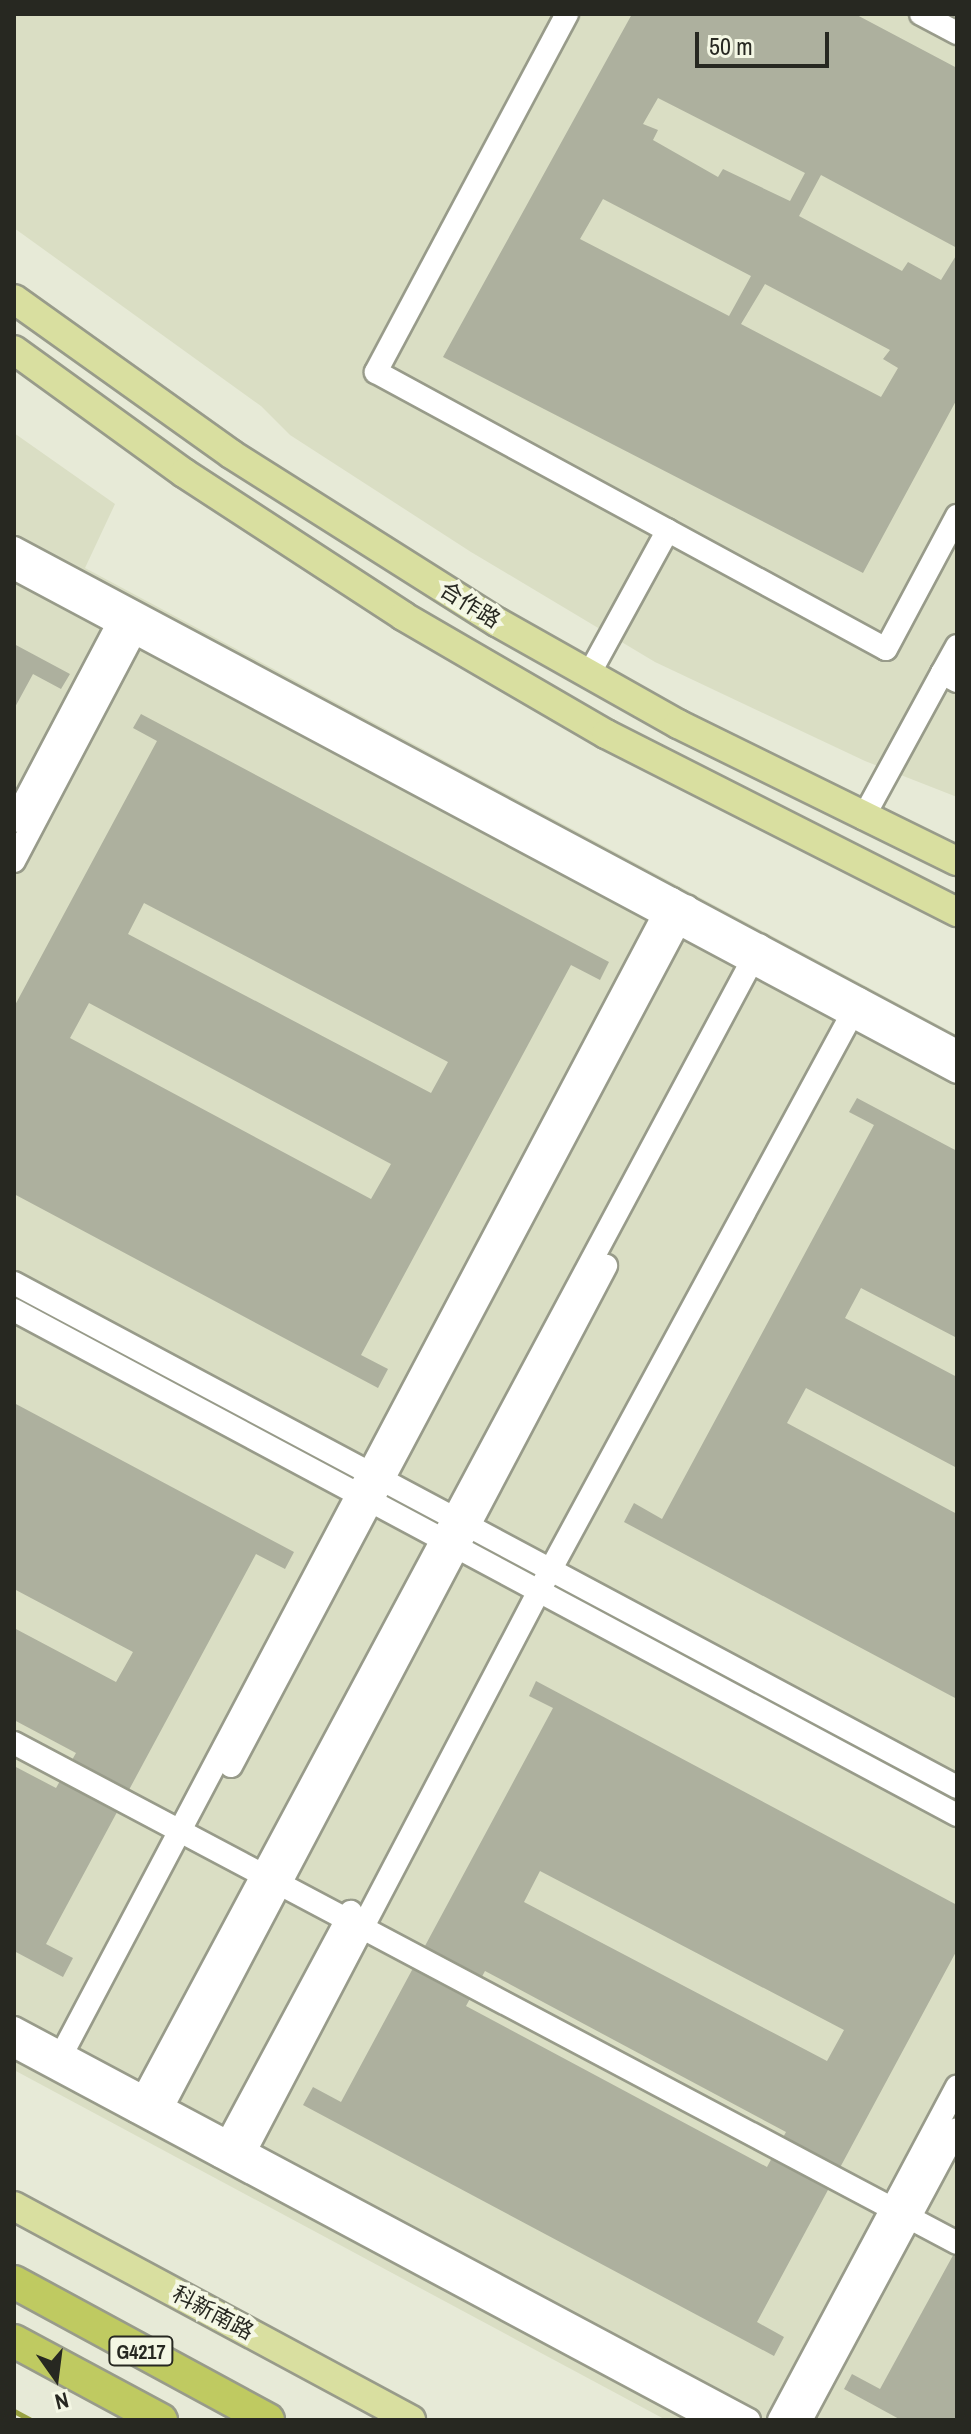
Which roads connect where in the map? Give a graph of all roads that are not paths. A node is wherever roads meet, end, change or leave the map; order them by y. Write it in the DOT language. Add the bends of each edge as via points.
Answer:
graph roads {
  1 [pos="567,14"];
  2 [pos="921,14"];
  3 [pos="957,33"];
  4 [pos="14,299"];
  5 [pos="14,350"];
  6 [pos="957,516"];
  7 [pos="668,530"];
  8 [pos="14,548"];
  9 [pos="14,568"];
  10 [pos="130,620"];
  11 [pos="957,646"];
  12 [pos="588,676"];
  13 [pos="950,677"];
  14 [pos="863,818"];
  15 [pos="14,821"];
  16 [pos="14,861"];
  17 [pos="957,861"];
  18 [pos="675,911"];
  19 [pos="957,912"];
  20 [pos="762,957"];
  21 [pos="850,1004"];
  22 [pos="957,1051"];
  23 [pos="957,1072"];
  24 [pos="14,1283"];
  25 [pos="14,1310"];
  26 [pos="376,1477"];
  27 [pos="365,1497"];
  28 [pos="461,1522"];
  29 [pos="450,1543"];
  30 [pos="545,1567"];
  31 [pos="534,1588"];
  32 [pos="14,1743"];
  33 [pos="957,1787"];
  34 [pos="957,1815"];
  35 [pos="186,1834"];
  36 [pos="271,1879"];
  37 [pos="354,1923"];
  38 [pos="14,2028"];
  39 [pos="14,2046"];
  40 [pos="65,2064"];
  41 [pos="957,2087"];
  42 [pos="149,2109"];
  43 [pos="957,2129"];
  44 [pos="233,2154"];
  45 [pos="14,2206"];
  46 [pos="901,2213"];
  47 [pos="957,2243"];
  48 [pos="14,2282"];
  49 [pos="14,2341"];
  50 [pos="161,2420"];
  51 [pos="268,2420"];
  52 [pos="411,2420"];
  53 [pos="713,2420"];
  54 [pos="749,2420"];
  55 [pos="779,2420"];
  56 [pos="801,2420"];
  1 -- 7 [label="lane" via="376,372"];
  2 -- 3 [label="lane"];
  4 -- 12 [label="main road, 合作路" via="231,454"];
  5 -- 19 [label="main road, 合作路" via="184,473 403,616 606,734"];
  6 -- 7 [label="lane" via="886,649"];
  7 -- 12 [label="lane"];
  8 -- 10 [label="lane"];
  9 -- 10 [label="lane"];
  10 -- 15 [label="lane"];
  10 -- 16 [label="lane"];
  10 -- 18 [label="lane"];
  11 -- 13 [label="lane"];
  12 -- 14 [label="main road, 合作路"];
  13 -- 14 [label="lane"];
  14 -- 17 [label="main road, 合作路"];
  18 -- 20 [label="lane"];
  18 -- 26 [label="lane"];
  20 -- 21 [label="lane"];
  20 -- 28 [label="lane"];
  21 -- 22 [label="lane"];
  21 -- 23 [label="lane"];
  21 -- 30 [label="lane"];
  24 -- 26 [label="lane"];
  25 -- 27 [label="lane"];
  26 -- 27 [label="lane"];
  26 -- 28 [label="lane"];
  27 -- 29 [label="lane"];
  27 -- 35 [label="lane"];
  28 -- 29 [label="lane"];
  28 -- 30 [label="lane"];
  29 -- 31 [label="lane"];
  29 -- 36 [label="lane"];
  30 -- 31 [label="lane"];
  30 -- 33 [label="lane"];
  31 -- 34 [label="lane"];
  31 -- 37 [label="lane"];
  32 -- 35 [label="lane"];
  35 -- 36 [label="lane"];
  35 -- 40 [label="lane"];
  36 -- 37 [label="lane"];
  36 -- 42 [label="lane"];
  37 -- 44 [label="lane"];
  37 -- 46 [label="lane"];
  38 -- 40 [label="lane"];
  39 -- 40 [label="lane"];
  40 -- 42 [label="lane"];
  41 -- 46 [label="lane"];
  42 -- 44 [label="lane"];
  43 -- 46 [label="lane"];
  44 -- 53 [label="lane"];
  44 -- 54 [label="lane"];
  45 -- 52 [label="main road, 科新南路"];
  46 -- 47 [label="lane"];
  46 -- 55 [label="lane"];
  46 -- 56 [label="lane"];
  48 -- 51 [label="highway, G4217"];
  49 -- 50 [label="highway, G4217"];
}
